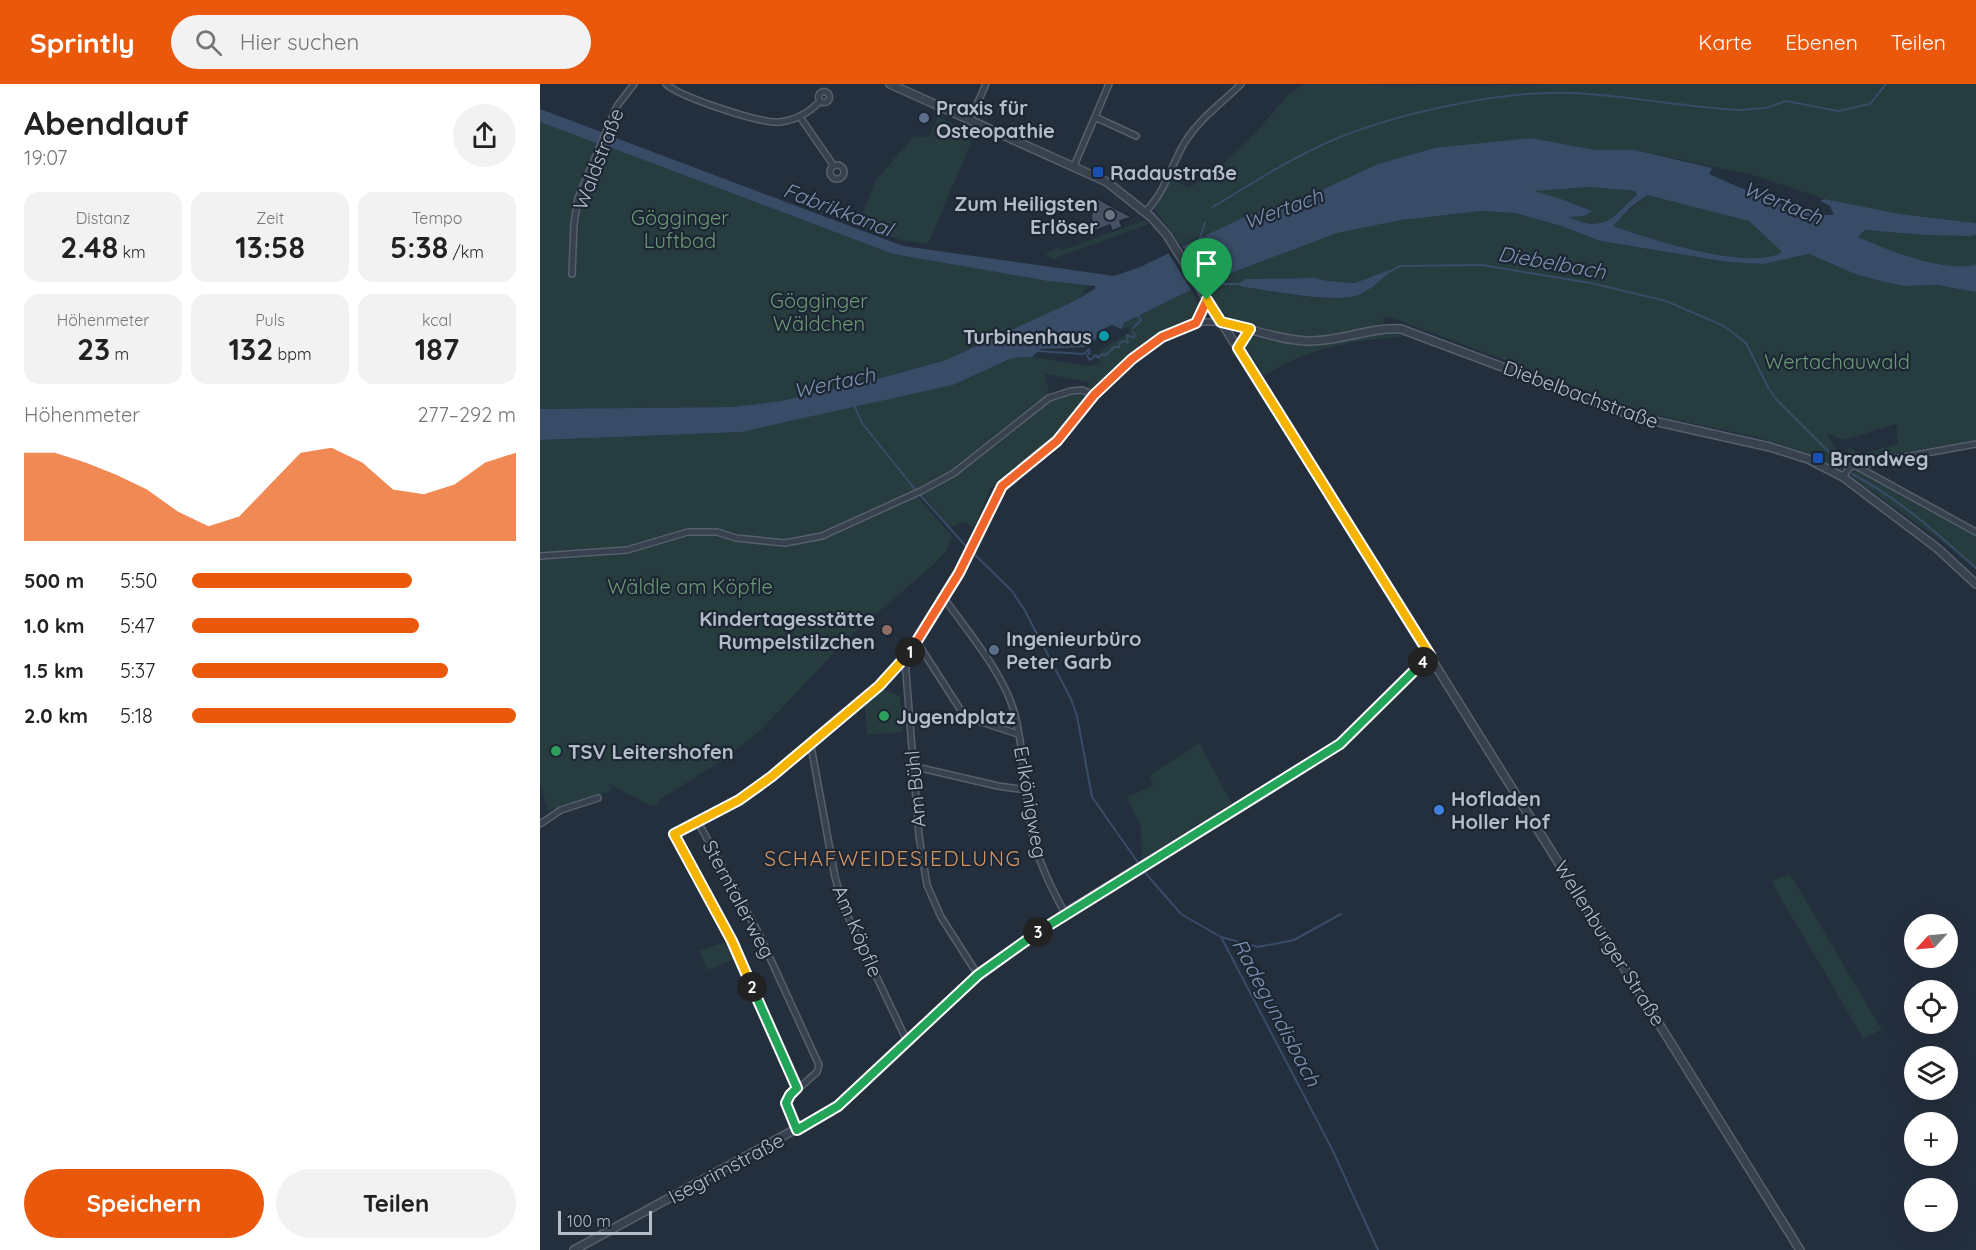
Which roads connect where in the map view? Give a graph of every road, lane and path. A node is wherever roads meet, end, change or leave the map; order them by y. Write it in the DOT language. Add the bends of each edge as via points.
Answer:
graph roads {
  1 [pos="634,84"];
  2 [pos="666,84"];
  3 [pos="890,84"];
  4 [pos="986,84"];
  5 [pos="1109,84"];
  6 [pos="1240,84"];
  7 [pos="820,101"];
  8 [pos="800,117"];
  9 [pos="1095,117"];
  10 [pos="970,120"];
  11 [pos="1136,136"];
  12 [pos="834,166"];
  13 [pos="1074,166"];
  14 [pos="1146,212"];
  15 [pos="572,274"];
  16 [pos="1207,300"];
  17 [pos="1221,322"];
  18 [pos="1196,323"];
  19 [pos="1250,329"];
  20 [pos="1238,348"];
  21 [pos="1094,395"];
  22 [pos="1976,444"];
  23 [pos="1855,466"];
  24 [pos="1843,477"];
  25 [pos="1976,532"];
  26 [pos="540,556"];
  27 [pos="1976,584"];
  28 [pos="944,598"];
  29 [pos="917,642"];
  30 [pos="1430,655"];
  31 [pos="905,660"];
  32 [pos="1018,734"];
  33 [pos="811,746"];
  34 [pos="912,766"];
  35 [pos="1026,790"];
  36 [pos="598,798"];
  37 [pos="698,822"];
  38 [pos="540,824"];
  39 [pos="1065,913"];
  40 [pos="978,975"];
  41 [pos="908,1041"];
  42 [pos="797,1088"];
  43 [pos="797,1130"];
  44 [pos="577,1249"];
  45 [pos="1800,1250"];
  1 -- 15 [label="street, Waldstraße" via="621,99 576,207"];
  2 -- 8 [label="street" via="765,122"];
  3 -- 10 [label="street, Wellenburger Straße"];
  4 -- 10 [label="street"];
  5 -- 9 [label="street"];
  6 -- 14 [label="street" via="1193,130 1156,201"];
  7 -- 8 [label="street"];
  8 -- 12 [label="street"];
  9 -- 11 [label="street"];
  9 -- 13 [label="street"];
  10 -- 13 [label="street, Wellenburger Straße"];
  13 -- 14 [label="street, Wellenburger Straße" via="1112,185"];
  14 -- 16 [label="street, Wellenburger Straße" via="1172,243"];
  16 -- 17 [label="street, Wellenburger Straße"];
  16 -- 18 [label="street"];
  17 -- 18 [label="street"];
  17 -- 19 [label="street, Diebelbachstraße"];
  17 -- 20 [label="street, Wellenburger Straße"];
  18 -- 21 [label="street" via="1162,337"];
  19 -- 20 [label="street"];
  19 -- 24 [label="street, Diebelbachstraße" via="1308,341 1368,330 1401,329 1636,417 1770,447 1808,459"];
  20 -- 30 [label="street, Wellenburger Straße"];
  21 -- 26 [label="street" via="1082,390 1049,398 954,473 822,537 785,543 717,532 688,532 627,550"];
  21 -- 28 [label="street" via="1057,441 1002,486"];
  22 -- 23 [label="street"];
  23 -- 24 [label="street"];
  23 -- 25 [label="street"];
  24 -- 27 [label="street, Diebelbachstraße" via="1937,548"];
  28 -- 29 [label="street"];
  28 -- 32 [label="street, Erlkönigweg" via="1000,680 1015,715"];
  29 -- 31 [label="street"];
  29 -- 32 [label="street" via="960,710 968,717"];
  30 -- 39 [label="street, Isegrimstraße" via="1340,744"];
  30 -- 45 [label="street, Wellenburger Straße"];
  31 -- 33 [label="street"];
  31 -- 34 [label="street, Am Bühl"];
  32 -- 35 [label="street, Erlkönigweg"];
  33 -- 37 [label="street" via="739,800"];
  33 -- 41 [label="street, Am Köpfle" via="843,906"];
  34 -- 35 [label="street"];
  34 -- 40 [label="street, Am Bühl" via="922,856 932,901"];
  35 -- 39 [label="street, Erlkönigweg" via="1036,850"];
  36 -- 38 [label="street" via="561,810"];
  37 -- 42 [label="street, Sterntalerweg" via="759,934 819,1065 817,1072"];
  37 -- 42 [label="street" via="674,834 732,941"];
  39 -- 40 [label="street, Isegrimstraße"];
  40 -- 41 [label="street, Isegrimstraße"];
  41 -- 43 [label="street, Isegrimstraße" via="838,1106"];
  42 -- 43 [label="street" via="786,1103"];
  43 -- 44 [label="street, Isegrimstraße"];
}
